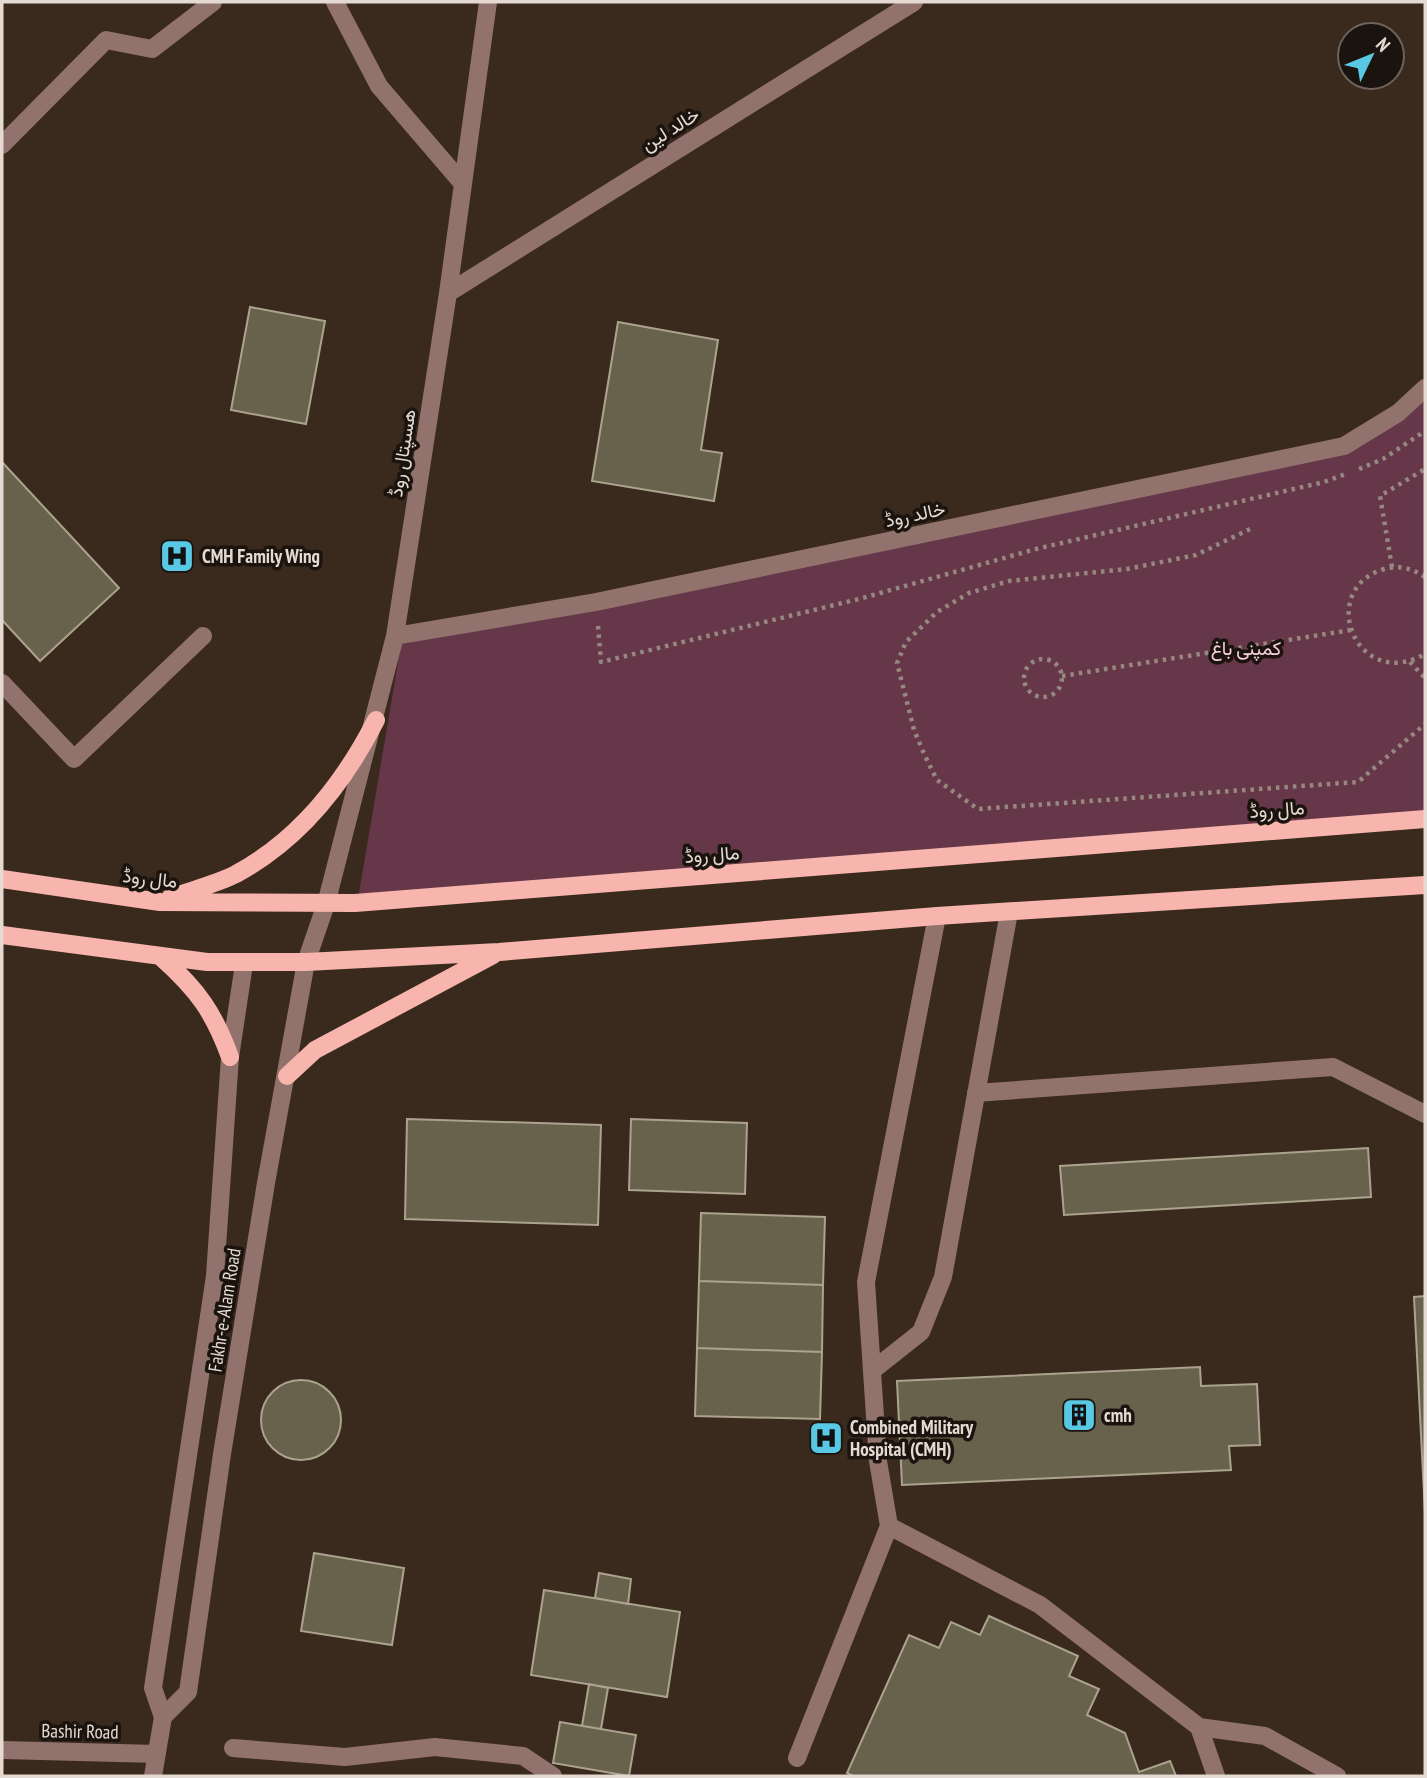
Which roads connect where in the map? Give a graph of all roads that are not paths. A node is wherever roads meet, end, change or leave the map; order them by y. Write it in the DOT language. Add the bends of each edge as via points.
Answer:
graph roads {
  1 [pos="213,2"];
  2 [pos="335,2"];
  3 [pos="488,2"];
  4 [pos="914,2"];
  5 [pos="2,145"];
  6 [pos="463,184"];
  7 [pos="449,293"];
  8 [pos="1425,388"];
  9 [pos="203,636"];
  10 [pos="395,636"];
  11 [pos="2,683"];
  12 [pos="376,720"];
  13 [pos="1425,819"];
  14 [pos="2,879"];
  15 [pos="1425,885"];
  16 [pos="160,902"];
  17 [pos="327,904"];
  18 [pos="1009,912"];
  19 [pos="937,916"];
  20 [pos="2,935"];
  21 [pos="499,952"];
  22 [pos="162,958"];
  23 [pos="306,962"];
  24 [pos="244,964"];
  25 [pos="230,1057"];
  26 [pos="287,1076"];
  27 [pos="976,1093"];
  28 [pos="1425,1114"];
  29 [pos="873,1370"];
  30 [pos="889,1526"];
  31 [pos="163,1717"];
  32 [pos="1199,1727"];
  33 [pos="233,1748"];
  34 [pos="2,1750"];
  35 [pos="157,1754"];
  36 [pos="797,1758"];
  37 [pos="153,1776"];
  38 [pos="552,1776"];
  39 [pos="1216,1776"];
  40 [pos="1336,1776"];
  1 -- 5 [label="street" via="152,49 106,40"];
  2 -- 6 [label="street" via="379,86"];
  3 -- 6 [label="street, ھسپتال روڈ"];
  4 -- 7 [label="street, خالد لین"];
  6 -- 7 [label="street, ھسپتال روڈ"];
  7 -- 10 [label="street, ھسپتال روڈ"];
  8 -- 10 [label="street, خالد روڈ" via="1398,413 1344,446 596,603"];
  9 -- 11 [label="street" via="74,760"];
  10 -- 12 [label="street, ھسپتال روڈ"];
  12 -- 16 [label="main road" via="354,764 302,827 236,874"];
  12 -- 17 [label="street, ھسپتال روڈ"];
  13 -- 17 [label="main road, مال روڈ"];
  14 -- 16 [label="main road, مال روڈ"];
  15 -- 18 [label="main road"];
  16 -- 17 [label="main road, مال روڈ"];
  17 -- 23 [label="street, Fakhr-e-Alam Road"];
  18 -- 19 [label="main road"];
  18 -- 27 [label="street"];
  19 -- 21 [label="main road"];
  19 -- 29 [label="street" via="866,1282"];
  20 -- 22 [label="main road"];
  21 -- 23 [label="main road"];
  21 -- 26 [label="main road" via="315,1051"];
  22 -- 24 [label="main road"];
  22 -- 25 [label="main road" via="193,985 216,1019"];
  23 -- 24 [label="main road"];
  23 -- 26 [label="street, Fakhr-e-Alam Road"];
  24 -- 25 [label="street, Fakhr-e-Alam Road"];
  25 -- 31 [label="street, Fakhr-e-Alam Road" via="215,1276 153,1688"];
  26 -- 31 [label="street, Fakhr-e-Alam Road" via="222,1454 188,1692"];
  27 -- 28 [label="street" via="1334,1067"];
  27 -- 29 [label="street" via="943,1276 921,1332"];
  29 -- 30 [label="street" via="878,1461"];
  30 -- 32 [label="street" via="1040,1605"];
  30 -- 36 [label="street"];
  31 -- 35 [label="street, Fakhr-e-Alam Road"];
  32 -- 39 [label="street"];
  32 -- 40 [label="street" via="1265,1736"];
  33 -- 38 [label="street" via="345,1758 435,1747 523,1756"];
  34 -- 35 [label="street, Bashir Road"];
  35 -- 37 [label="street, Fakhr-e-Alam Road"];
}
